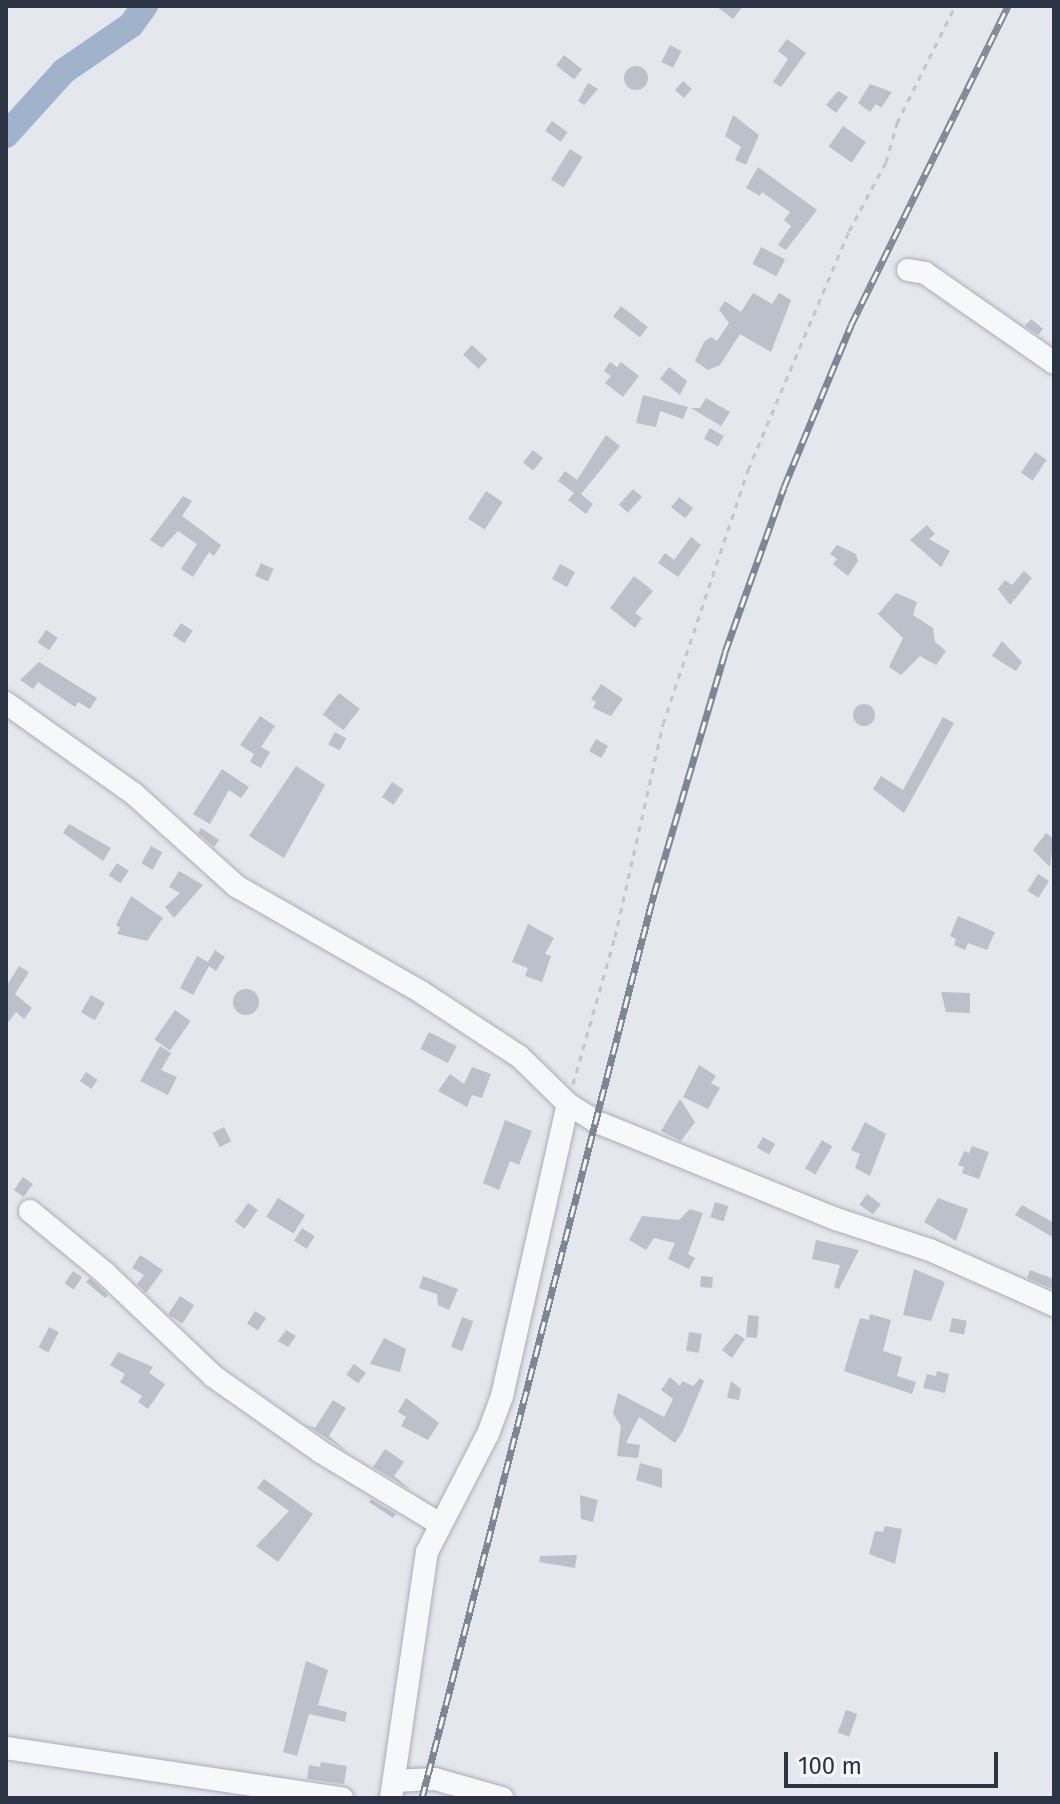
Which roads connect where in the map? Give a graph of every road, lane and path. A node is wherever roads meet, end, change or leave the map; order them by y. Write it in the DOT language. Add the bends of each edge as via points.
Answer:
graph roads {
  1 [pos="955,6"];
  2 [pos="908,270"];
  3 [pos="1054,363"];
  4 [pos="6,703"];
  5 [pos="568,1104"];
  6 [pos="30,1211"];
  7 [pos="1054,1305"];
  8 [pos="440,1524"];
  9 [pos="6,1748"];
  10 [pos="393,1790"];
  11 [pos="342,1798"];
  12 [pos="502,1798"];
  1 -- 5 [label="path" via="897,123 886,162 849,231 748,470 663,724 615,937"];
  2 -- 3 [label="street" via="925,273"];
  4 -- 5 [label="street" via="134,794 236,886 508,1048"];
  5 -- 7 [label="street" via="697,1165 930,1250"];
  5 -- 8 [label="street" via="502,1396"];
  6 -- 8 [label="street" via="105,1273 213,1376 321,1452"];
  8 -- 10 [label="street" via="422,1573 420,1629"];
  9 -- 11 [label="street"];
  10 -- 12 [label="street" via="454,1782"];
}
